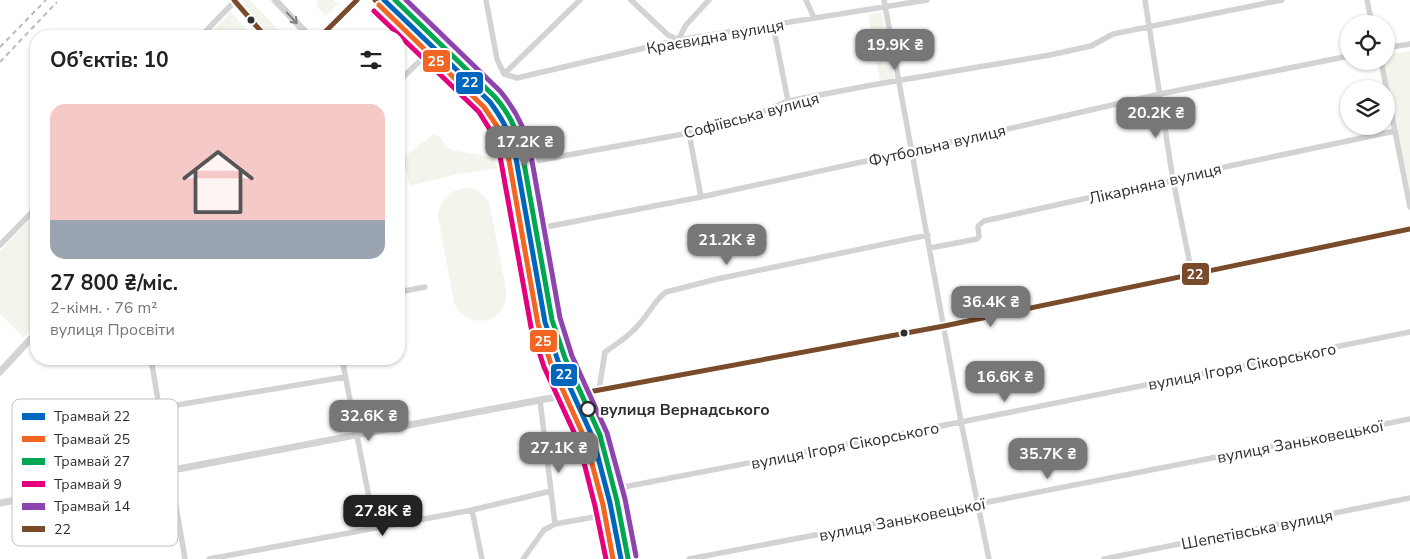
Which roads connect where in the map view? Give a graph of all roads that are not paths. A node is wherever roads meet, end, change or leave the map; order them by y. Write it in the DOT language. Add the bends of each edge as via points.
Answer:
graph roads {
  1 [pos="275,0"];
  2 [pos="357,0"];
  3 [pos="375,0"];
  4 [pos="486,0"];
  5 [pos="580,0"];
  6 [pos="631,0"];
  7 [pos="709,0"];
  8 [pos="806,0"];
  9 [pos="884,0"];
  10 [pos="927,0"];
  11 [pos="1145,0"];
  12 [pos="1282,0"];
  13 [pos="1367,0"];
  14 [pos="886,7"];
  15 [pos="1370,15"];
  16 [pos="814,18"];
  17 [pos="773,24"];
  18 [pos="1150,27"];
  19 [pos="207,30"];
  20 [pos="260,30"];
  21 [pos="303,30"];
  22 [pos="327,30"];
  23 [pos="678,40"];
  24 [pos="1410,44"];
  25 [pos="1395,46"];
  26 [pos="430,51"];
  27 [pos="1340,58"];
  28 [pos="504,74"];
  29 [pos="405,76"];
  30 [pos="899,81"];
  31 [pos="1160,94"];
  32 [pos="788,101"];
  33 [pos="1395,131"];
  34 [pos="689,133"];
  35 [pos="1376,135"];
  36 [pos="912,152"];
  37 [pos="513,165"];
  38 [pos="1173,180"];
  39 [pos="701,198"];
  40 [pos="1410,207"];
  41 [pos="30,214"];
  42 [pos="1410,228"];
  43 [pos="525,231"];
  44 [pos="928,235"];
  45 [pos="0,245"];
  46 [pos="930,248"];
  47 [pos="1192,274"];
  48 [pos="425,287"];
  49 [pos="405,291"];
  50 [pos="944,326"];
  51 [pos="1410,332"];
  52 [pos="30,340"];
  53 [pos="152,365"];
  54 [pos="343,365"];
  55 [pos="0,372"];
  56 [pos="346,377"];
  57 [pos="598,390"];
  58 [pos="567,396"];
  59 [pos="158,399"];
  60 [pos="540,400"];
  61 [pos="178,405"];
  62 [pos="1410,419"];
  63 [pos="961,422"];
  64 [pos="357,436"];
  65 [pos="178,469"];
  66 [pos="603,491"];
  67 [pos="551,492"];
  68 [pos="1410,498"];
  69 [pos="978,504"];
  70 [pos="472,510"];
  71 [pos="607,514"];
  72 [pos="178,520"];
  73 [pos="555,524"];
  74 [pos="375,528"];
  75 [pos="1138,552"];
  76 [pos="185,559"];
  77 [pos="209,559"];
  78 [pos="482,559"];
  79 [pos="523,559"];
  80 [pos="616,559"];
  81 [pos="689,559"];
  82 [pos="989,559"];
  83 [pos="1104,559"];
  84 [pos="1140,559"];
  1 -- 21 [label="street, one-way"];
  2 -- 22 [label="street"];
  3 -- 26 [label="main road"];
  4 -- 28 [label="street" via="497,59"];
  5 -- 28 [label="street"];
  6 -- 23 [label="street" via="668,35"];
  7 -- 23 [label="street" via="686,25"];
  8 -- 16 [label="street"];
  9 -- 14 [label="street"];
  10 -- 14 [label="street, Краєвидна вулиця"];
  11 -- 18 [label="street"];
  12 -- 18 [label="street, Софіївська вулиця"];
  13 -- 15 [label="street"];
  14 -- 16 [label="street, Краєвидна вулиця"];
  14 -- 30 [label="street"];
  16 -- 17 [label="street, Краєвидна вулиця"];
  17 -- 23 [label="street, Краєвидна вулиця"];
  17 -- 32 [label="street"];
  18 -- 30 [label="street, Софіївська вулиця" via="1113,34 1091,46 1050,55"];
  18 -- 31 [label="street"];
  19 -- 20 [label="street" via="235,1"];
  23 -- 28 [label="street, Краєвидна вулиця" via="517,78"];
  24 -- 25 [label="street"];
  26 -- 29 [label="street"];
  26 -- 37 [label="main road" via="490,114"];
  27 -- 31 [label="street, Футбольна вулиця"];
  30 -- 32 [label="street, Софіївська вулиця"];
  30 -- 36 [label="street"];
  31 -- 36 [label="street, Футбольна вулиця"];
  31 -- 38 [label="street"];
  32 -- 34 [label="street, Софіївська вулиця" via="760,113"];
  33 -- 40 [label="street"];
  34 -- 37 [label="street, Софіївська вулиця"];
  34 -- 39 [label="street"];
  35 -- 38 [label="street, Лікарняна вулиця"];
  36 -- 39 [label="street, Футбольна вулиця"];
  36 -- 44 [label="street"];
  37 -- 43 [label="main road"];
  38 -- 46 [label="street, Лікарняна вулиця" via="984,221 978,226 977,239"];
  38 -- 47 [label="street"];
  39 -- 43 [label="street, Футбольна вулиця"];
  41 -- 45 [label="street"];
  42 -- 47 [label="street"];
  43 -- 58 [label="main road" via="545,343"];
  44 -- 46 [label="street"];
  44 -- 57 [label="street" via="666,292 626,338 605,352"];
  46 -- 50 [label="street"];
  47 -- 50 [label="street"];
  48 -- 49 [label="street"];
  50 -- 57 [label="street"];
  50 -- 63 [label="street"];
  51 -- 63 [label="street, вулиця Ігоря Сікорського"];
  52 -- 55 [label="street"];
  53 -- 59 [label="street"];
  54 -- 56 [label="street"];
  56 -- 61 [label="street"];
  56 -- 64 [label="street"];
  57 -- 58 [label="street"];
  58 -- 60 [label="street"];
  58 -- 66 [label="main road" via="594,454"];
  60 -- 64 [label="street"];
  60 -- 67 [label="street"];
  62 -- 69 [label="street, вулиця Заньковецької"];
  63 -- 66 [label="street, вулиця Ігоря Сікорського"];
  63 -- 69 [label="street"];
  64 -- 65 [label="street"];
  64 -- 74 [label="street"];
  66 -- 71 [label="main road"];
  67 -- 70 [label="street"];
  67 -- 73 [label="street"];
  68 -- 75 [label="street, Шепетівська вулиця"];
  69 -- 81 [label="street, вулиця Заньковецької"];
  69 -- 82 [label="street"];
  70 -- 74 [label="street"];
  70 -- 78 [label="street"];
  71 -- 73 [label="street"];
  71 -- 80 [label="main road"];
  72 -- 76 [label="street"];
  73 -- 79 [label="street" via="540,534"];
  74 -- 77 [label="street"];
  75 -- 83 [label="street, Шепетівська вулиця"];
  75 -- 84 [label="street"];
}
